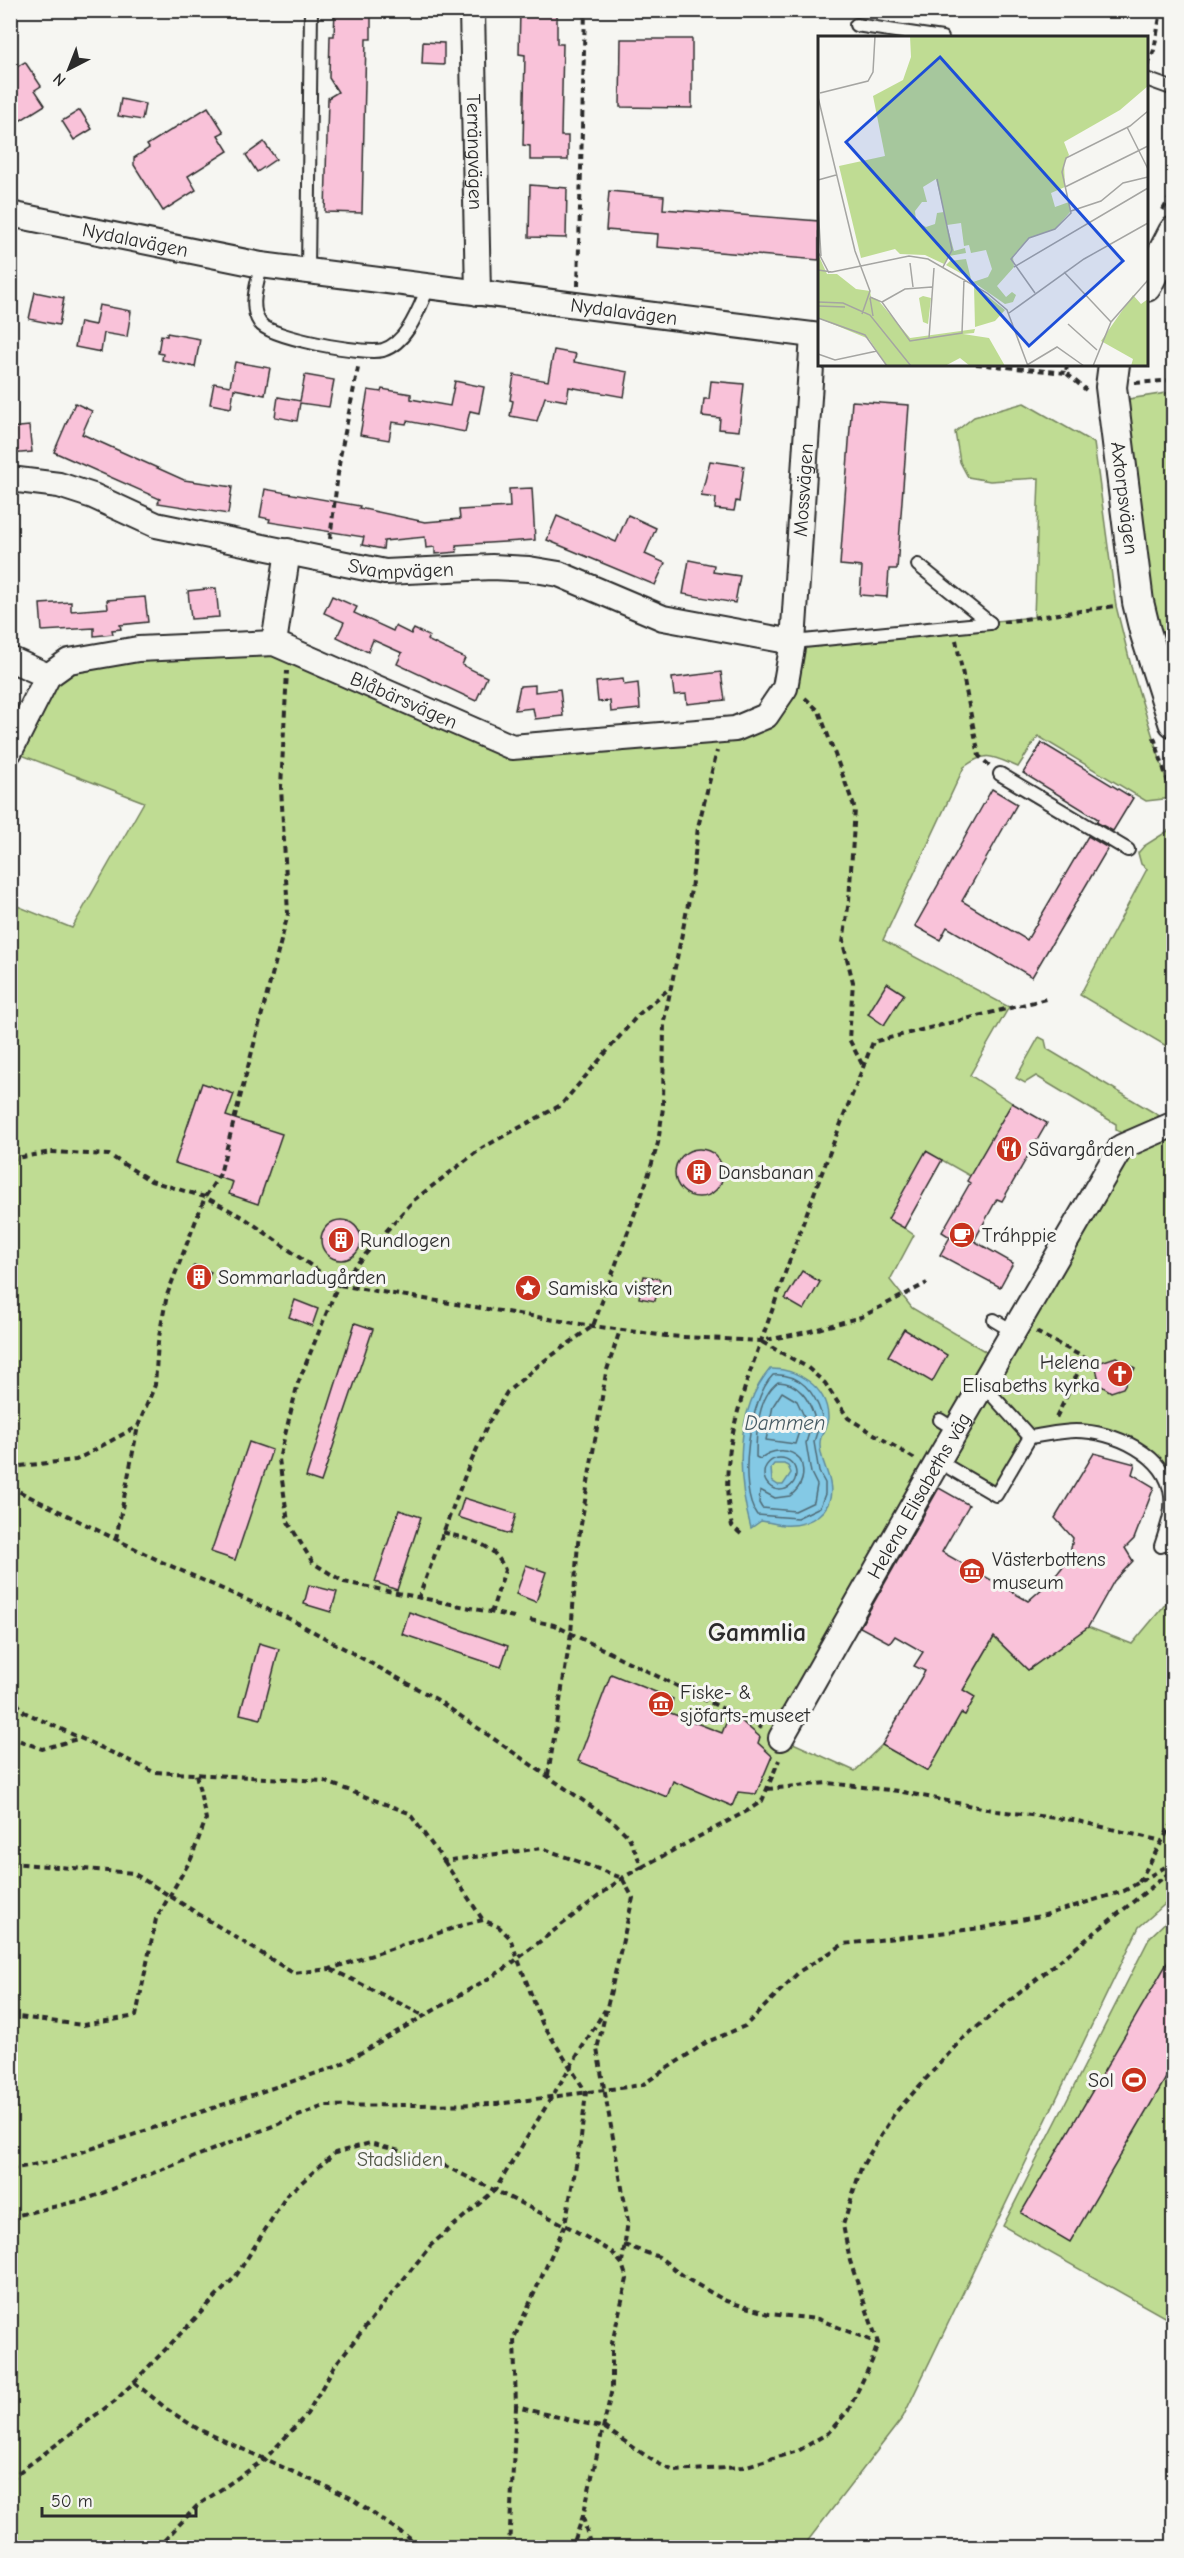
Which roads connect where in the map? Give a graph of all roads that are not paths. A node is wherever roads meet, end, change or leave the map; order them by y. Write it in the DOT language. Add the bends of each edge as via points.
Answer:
graph roads {
  1 [pos="311,10"];
  2 [pos="472,10"];
  3 [pos="856,25"];
  4 [pos="929,36"];
  5 [pos="1148,80"];
  6 [pos="1173,89"];
  7 [pos="10,214"];
  8 [pos="1167,223"];
  9 [pos="261,265"];
  10 [pos="308,272"];
  11 [pos="1148,280"];
  12 [pos="428,288"];
  13 [pos="478,294"];
  14 [pos="816,336"];
  15 [pos="1114,366"];
  16 [pos="10,479"];
  17 [pos="288,551"];
  18 [pos="918,565"];
  19 [pos="793,642"];
  20 [pos="281,646"];
  21 [pos="10,659"];
  22 [pos="48,676"];
  23 [pos="1173,722"];
  24 [pos="10,751"];
  25 [pos="1000,774"];
  26 [pos="1128,850"];
  27 [pos="1173,1124"];
  28 [pos="983,1385"];
  29 [pos="1030,1437"];
  30 [pos="935,1465"];
  31 [pos="1161,1546"];
  32 [pos="782,1738"];
  1 -- 10 [label="lane"];
  2 -- 13 [label="street, Terrängvägen"];
  3 -- 4 [label="lane"];
  5 -- 6 [label="lane"];
  7 -- 9 [label="street, Nydalavägen"];
  8 -- 11 [label="street"];
  9 -- 10 [label="street, Nydalavägen"];
  9 -- 12 [label="lane" via="253,308 260,324 276,335 362,351 384,350 404,334"];
  10 -- 12 [label="street, Nydalavägen"];
  12 -- 13 [label="street, Nydalavägen"];
  13 -- 14 [label="street, Nydalavägen"];
  14 -- 19 [label="street, Mossvägen"];
  15 -- 23 [label="street, Axtorpsvägen" via="1111,387 1138,602"];
  16 -- 17 [label="street, Svampvägen" via="59,485 156,525"];
  17 -- 19 [label="street, Svampvägen" via="385,572 492,567 559,574 663,618"];
  17 -- 20 [label="street"];
  18 -- 19 [label="lane" via="990,623"];
  19 -- 20 [label="street, Blåbärsvägen" via="785,688 766,716 735,729 512,747"];
  20 -- 22 [label="street, Blåbärsvägen" via="138,649 69,661"];
  21 -- 22 [label="street"];
  22 -- 24 [label="street"];
  25 -- 26 [label="lane"];
  27 -- 28 [label="street, Helena Elisabeths väg" via="1121,1147 1009,1325"];
  28 -- 29 [label="lane"];
  28 -- 30 [label="street, Helena Elisabeths väg" via="948,1425"];
  29 -- 30 [label="lane" via="996,1495"];
  29 -- 31 [label="lane" via="1076,1431 1111,1437 1139,1450 1163,1469 1171,1496 1170,1518"];
  30 -- 32 [label="street, Helena Elisabeths väg"];
}
